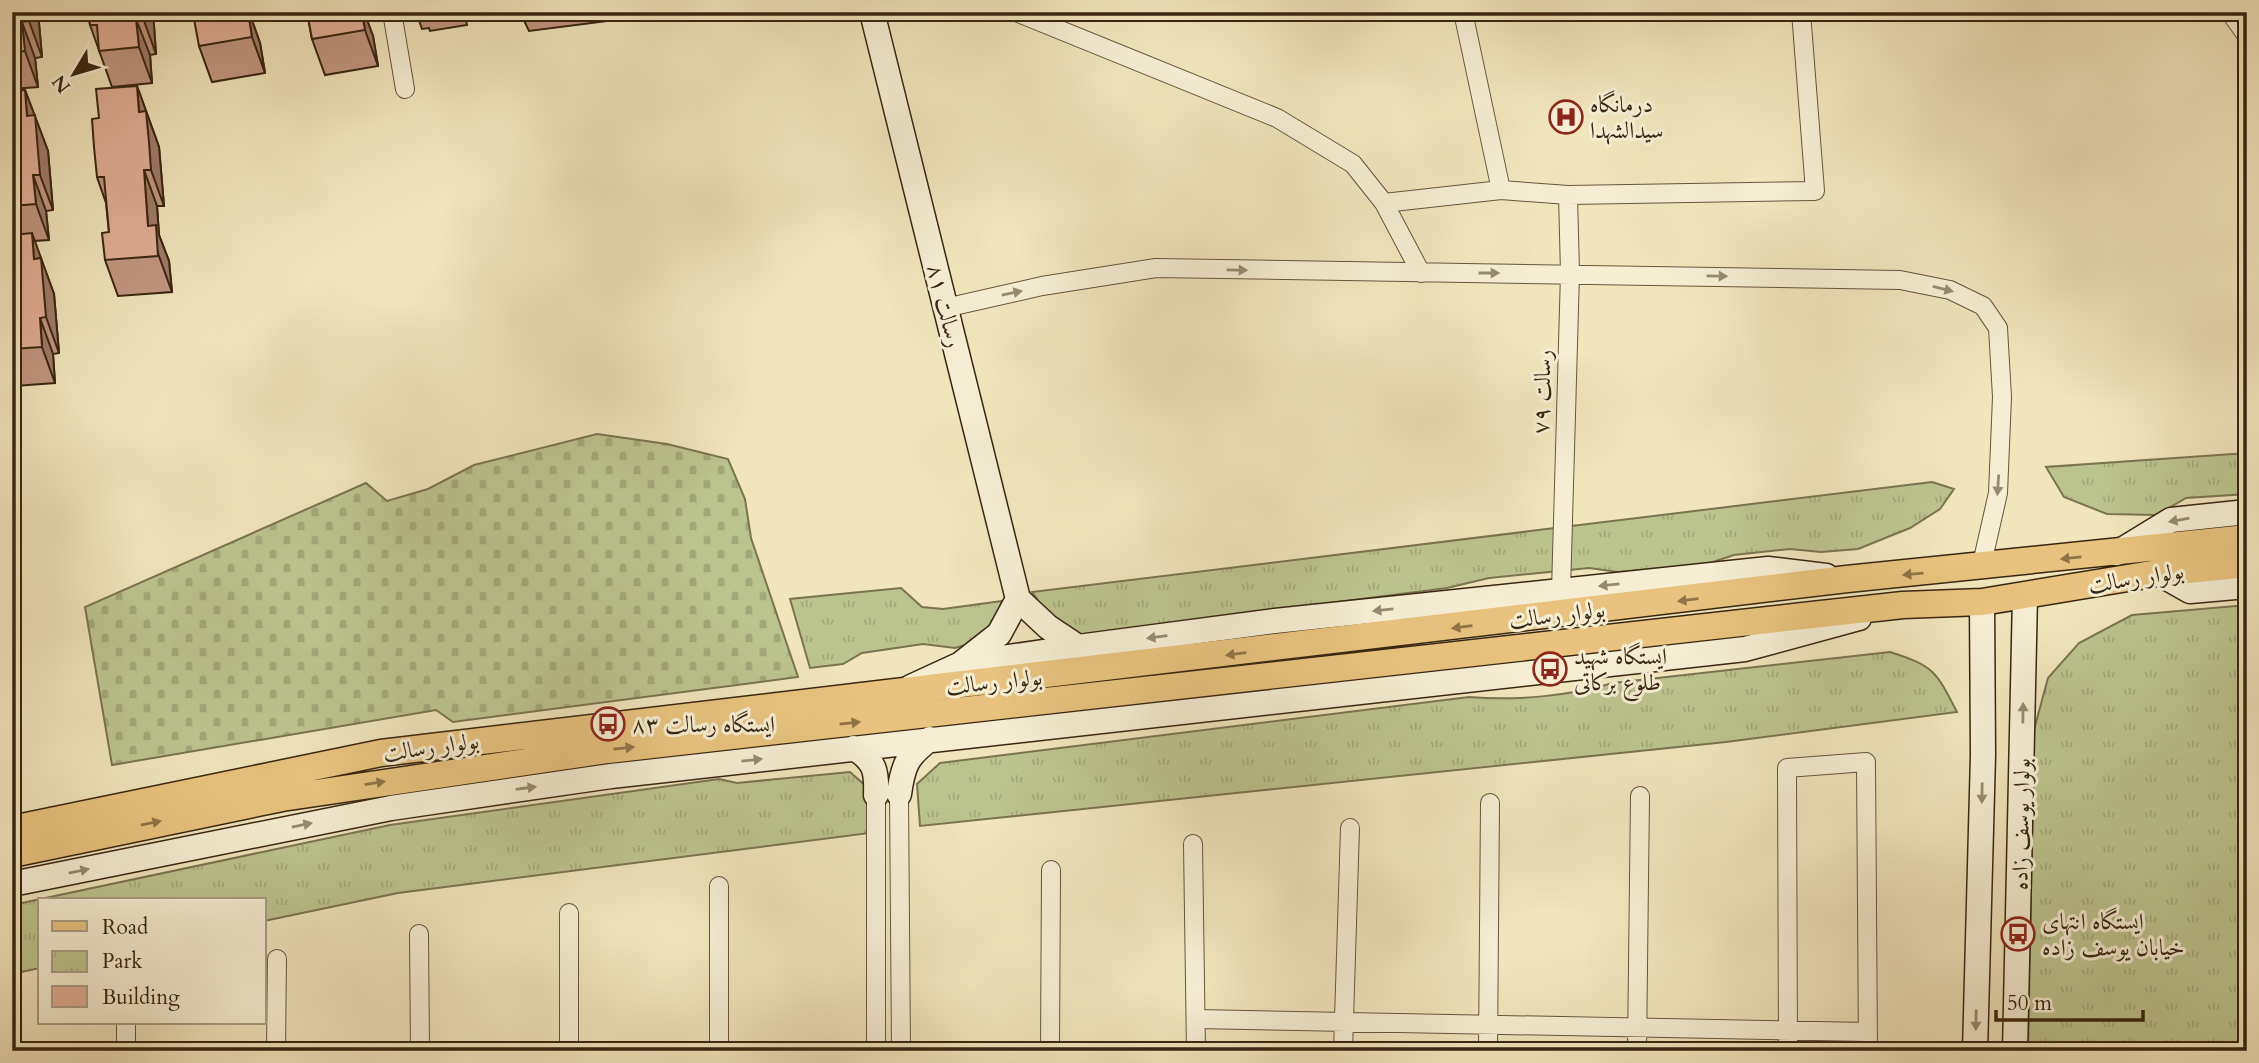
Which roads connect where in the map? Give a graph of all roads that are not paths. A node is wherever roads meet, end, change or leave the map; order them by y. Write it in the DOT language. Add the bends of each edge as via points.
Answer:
graph roads {
  1 [pos="392,12"];
  2 [pos="872,12"];
  3 [pos="1016,12"];
  4 [pos="1463,12"];
  5 [pos="1801,12"];
  6 [pos="2230,12"];
  7 [pos="2247,36"];
  8 [pos="405,89"];
  9 [pos="1501,190"];
  10 [pos="1568,195"];
  11 [pos="1384,203"];
  12 [pos="1421,273"];
  13 [pos="1570,273"];
  14 [pos="945,308"];
  15 [pos="2247,512"];
  16 [pos="2247,538"];
  17 [pos="2116,553"];
  18 [pos="2025,562"];
  19 [pos="2247,564"];
  20 [pos="1981,568"];
  21 [pos="2158,573"];
  22 [pos="1847,579"];
  23 [pos="2247,586"];
  24 [pos="1562,591"];
  25 [pos="2025,596"];
  26 [pos="1018,599"];
  27 [pos="1982,602"];
  28 [pos="1903,606"];
  29 [pos="1078,647"];
  30 [pos="961,664"];
  31 [pos="902,691"];
  32 [pos="930,739"];
  33 [pos="854,748"];
  34 [pos="888,794"];
  35 [pos="1640,796"];
  36 [pos="1490,803"];
  37 [pos="1350,828"];
  38 [pos="12,829"];
  39 [pos="1193,844"];
  40 [pos="12,854"];
  41 [pos="1051,870"];
  42 [pos="12,884"];
  43 [pos="719,886"];
  44 [pos="569,913"];
  45 [pos="419,934"];
  46 [pos="277,959"];
  47 [pos="1196,1019"];
  48 [pos="1343,1021"];
  49 [pos="126,1024"];
  50 [pos="1488,1024"];
  51 [pos="1636,1026"];
  52 [pos="1788,1028"];
  53 [pos="1868,1032"];
  54 [pos="126,1051"];
  55 [pos="276,1051"];
  56 [pos="420,1051"];
  57 [pos="569,1051"];
  58 [pos="719,1051"];
  59 [pos="876,1051"];
  60 [pos="901,1051"];
  61 [pos="1050,1051"];
  62 [pos="1196,1051"];
  63 [pos="1343,1051"];
  64 [pos="1488,1051"];
  65 [pos="1637,1051"];
  66 [pos="1788,1051"];
  67 [pos="1868,1051"];
  68 [pos="1975,1051"];
  69 [pos="2015,1051"];
  1 -- 8 [label="street"];
  2 -- 14 [label="street, رسالت ۸۱"];
  3 -- 11 [label="street" via="1277,118 1353,164"];
  4 -- 9 [label="street"];
  5 -- 10 [label="street" via="1815,191"];
  6 -- 7 [label="street"];
  9 -- 10 [label="street"];
  9 -- 11 [label="street"];
  10 -- 13 [label="street, رسالت ۷۹"];
  11 -- 12 [label="street"];
  12 -- 13 [label="street, one-way"];
  14 -- 12 [label="street, one-way" via="1042,286 1156,268"];
  13 -- 20 [label="street, one-way" via="1900,280 1950,290 1983,306 1998,328 2002,397 1998,493"];
  13 -- 24 [label="street, رسالت ۷۹"];
  14 -- 26 [label="street, رسالت ۸۱"];
  15 -- 17 [label="street, one-way" via="2171,520"];
  16 -- 17 [label="main road, بولوار رسالت"];
  17 -- 18 [label="main road, بولوار رسالت, one-way"];
  18 -- 20 [label="main road, بولوار رسالت"];
  18 -- 25 [label="main road"];
  19 -- 21 [label="main road, بولوار رسالت"];
  20 -- 22 [label="main road, بولوار رسالت, one-way"];
  20 -- 27 [label="main road"];
  21 -- 23 [label="street" via="2190,592"];
  21 -- 25 [label="main road, بولوار رسالت"];
  22 -- 24 [label="street, one-way" via="1768,569"];
  22 -- 31 [label="main road, بولوار رسالت, one-way"];
  24 -- 29 [label="street, one-way"];
  25 -- 27 [label="main road, بولوار رسالت"];
  69 -- 25 [label="street, بولوار یوسف زاده, one-way"];
  26 -- 29 [label="street" via="1048,628"];
  26 -- 30 [label="street" via="999,634"];
  27 -- 28 [label="main road, بولوار رسالت"];
  27 -- 68 [label="street, بولوار یوسف زاده, one-way"];
  28 -- 32 [label="street" via="1745,649"];
  40 -- 28 [label="main road, بولوار رسالت, one-way" via="282,798 608,750"];
  29 -- 30 [label="street"];
  30 -- 31 [label="street"];
  31 -- 38 [label="main road, بولوار رسالت" via="381,753"];
  32 -- 33 [label="street"];
  32 -- 34 [label="street" via="910,753"];
  33 -- 34 [label="street" via="871,759"];
  42 -- 33 [label="street, one-way" via="391,808"];
  34 -- 59 [label="street"];
  34 -- 60 [label="street"];
  35 -- 51 [label="street"];
  36 -- 50 [label="street"];
  37 -- 48 [label="street"];
  39 -- 47 [label="street"];
  41 -- 61 [label="street"];
  43 -- 58 [label="street"];
  44 -- 57 [label="street"];
  45 -- 56 [label="street"];
  46 -- 55 [label="street"];
  47 -- 48 [label="street"];
  47 -- 62 [label="street"];
  48 -- 50 [label="street"];
  48 -- 63 [label="street"];
  49 -- 54 [label="street"];
  50 -- 51 [label="street"];
  50 -- 64 [label="street"];
  51 -- 52 [label="street"];
  51 -- 65 [label="street"];
  52 -- 53 [label="street"];
  52 -- 53 [label="street" via="1787,768 1867,762"];
  52 -- 66 [label="street"];
  53 -- 67 [label="street"];
}
